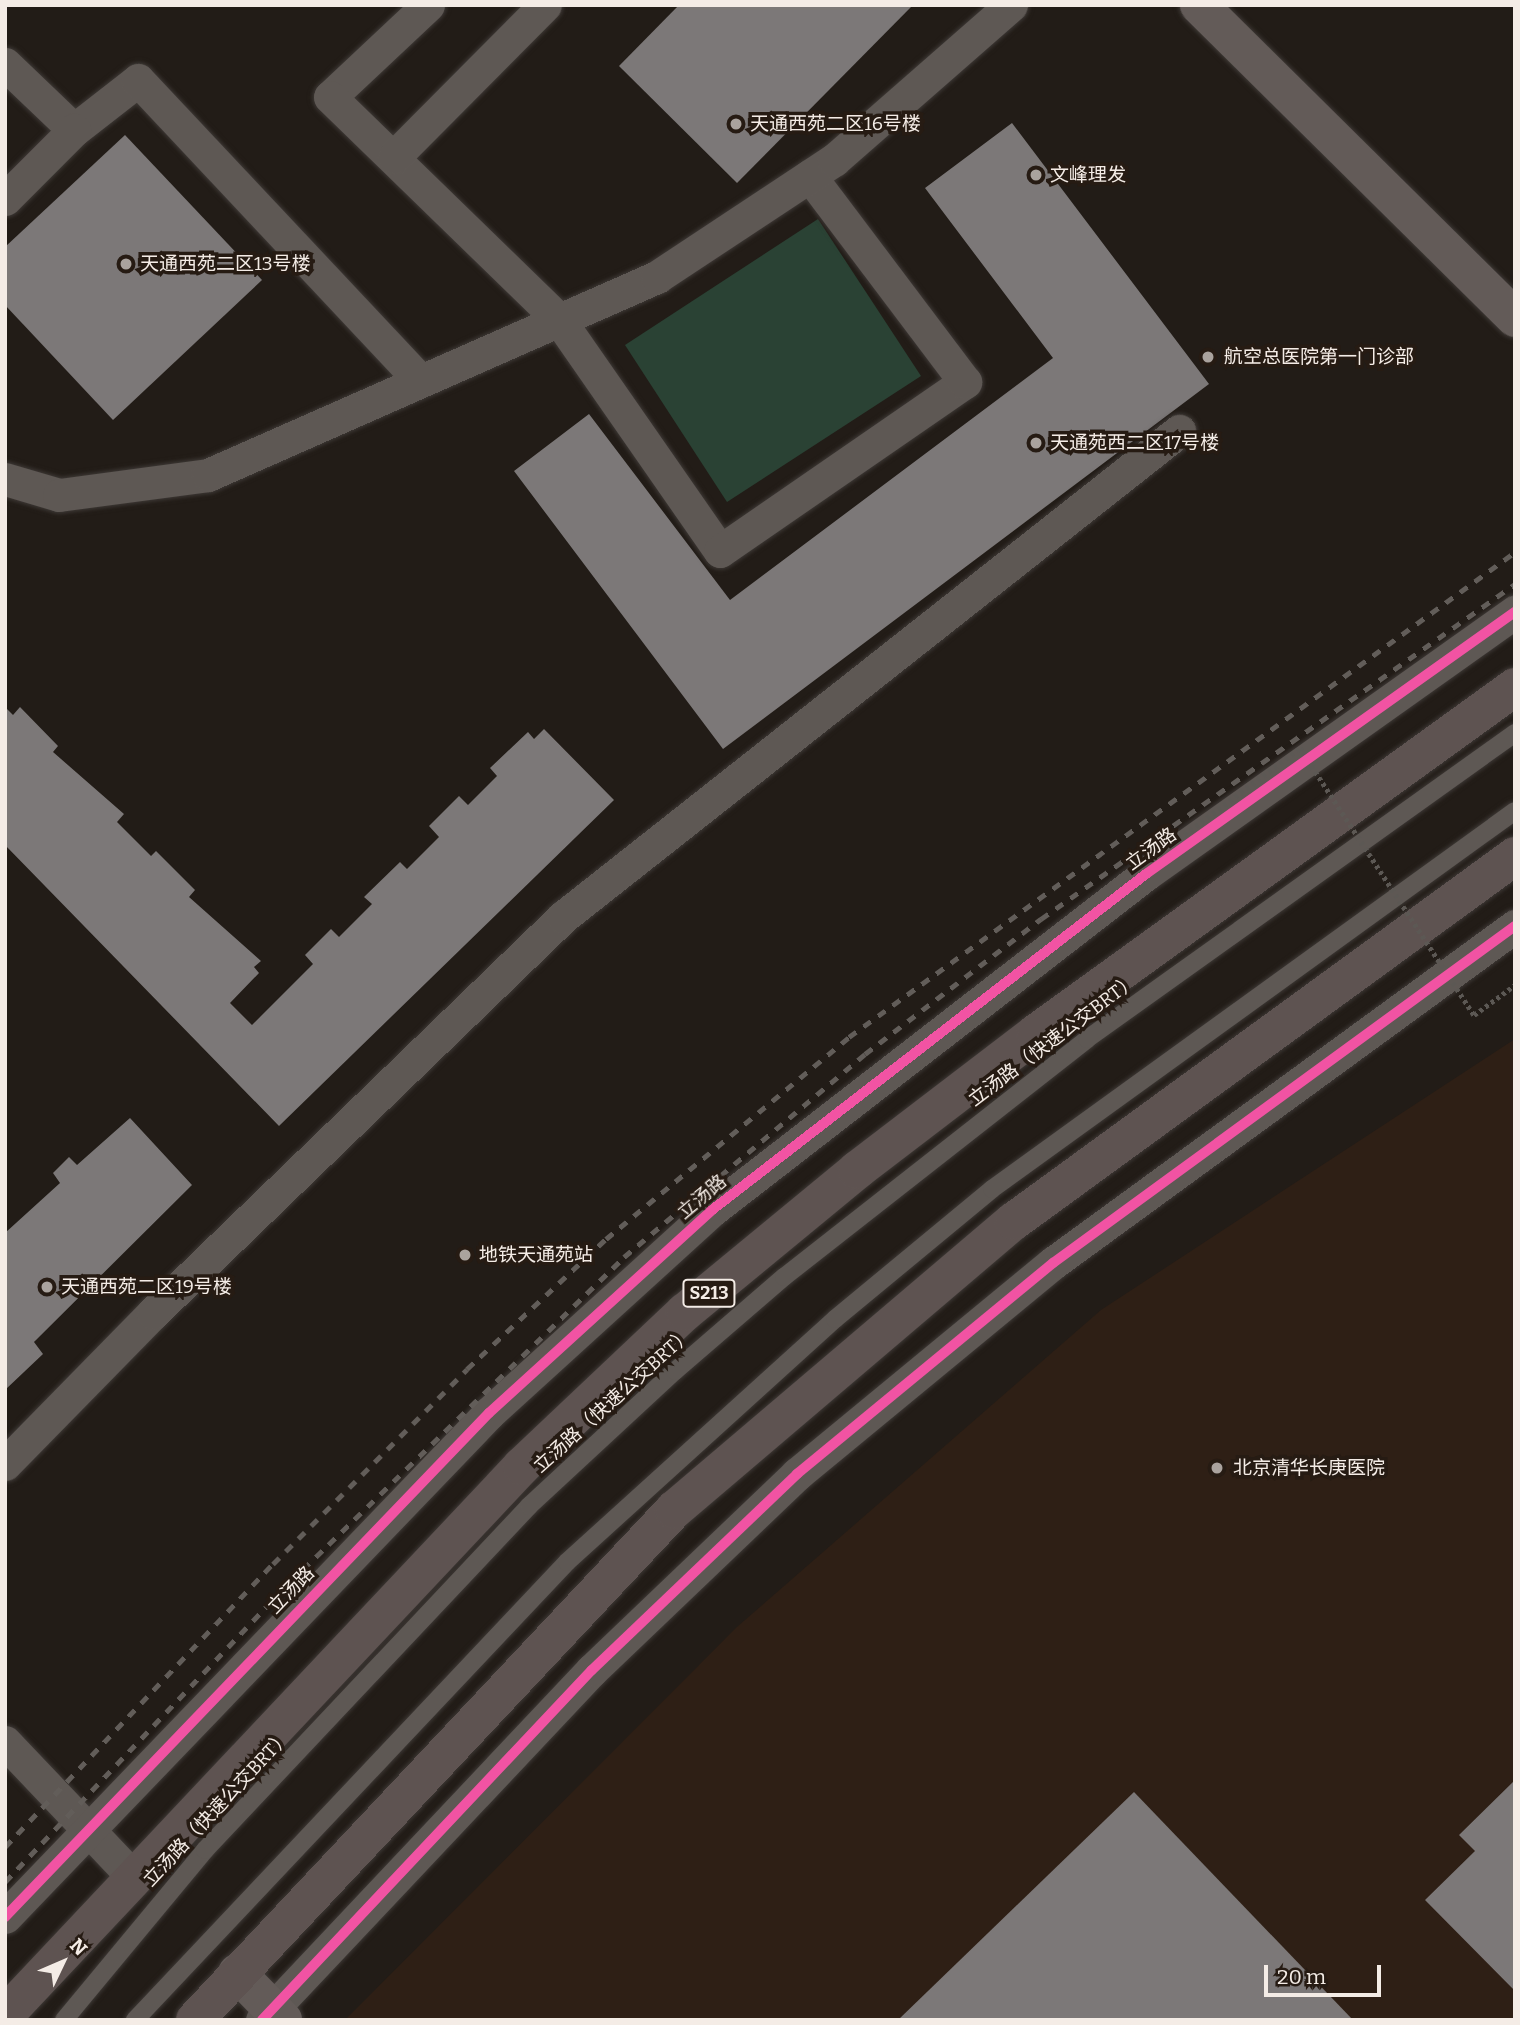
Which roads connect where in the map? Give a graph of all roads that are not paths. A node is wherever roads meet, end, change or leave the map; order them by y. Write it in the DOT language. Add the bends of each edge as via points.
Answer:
graph roads {
  1 [pos="428,5"];
  2 [pos="545,5"];
  3 [pos="1011,5"];
  4 [pos="1199,5"];
  5 [pos="5,64"];
  6 [pos="74,130"];
  7 [pos="394,157"];
  8 [pos="810,176"];
  9 [pos="5,199"];
  10 [pos="1515,318"];
  11 [pos="560,321"];
  12 [pos="420,380"];
  13 [pos="1179,431"];
  14 [pos="5,479"];
  15 [pos="1515,612"];
  16 [pos="1515,687"];
  17 [pos="1515,733"];
  18 [pos="1515,811"];
  19 [pos="1515,856"];
  20 [pos="1515,926"];
  21 [pos="5,1464"];
  22 [pos="5,1742"];
  23 [pos="88,1829"];
  24 [pos="133,1877"];
  25 [pos="5,1917"];
  26 [pos="237,1973"];
  27 [pos="5,2015"];
  28 [pos="272,2016"];
  29 [pos="64,2020"];
  30 [pos="135,2020"];
  31 [pos="195,2020"];
  1 -- 7 [label="street" via="330,97"];
  2 -- 7 [label="street"];
  3 -- 8 [label="street"];
  4 -- 10 [label="street"];
  5 -- 6 [label="street"];
  6 -- 9 [label="street"];
  6 -- 12 [label="street" via="138,80"];
  7 -- 11 [label="street"];
  8 -- 11 [label="street" via="657,276"];
  8 -- 11 [label="street" via="965,382 720,551"];
  11 -- 12 [label="street"];
  12 -- 14 [label="street" via="208,475 59,495"];
  13 -- 21 [label="street" via="563,917 163,1303"];
  15 -- 23 [label="street, 立汤路" via="1146,874 712,1210 489,1413"];
  16 -- 24 [label="main road, S213" via="1036,1033 685,1312 522,1466"];
  17 -- 29 [label="lane, 立汤路（快速公交BRT）" via="1087,1039 784,1276 675,1371 529,1506 225,1829 118,1949"];
  18 -- 30 [label="lane" via="1003,1181 835,1319 567,1562"];
  19 -- 26 [label="main road" via="1014,1221 754,1440 674,1510 563,1623"];
  20 -- 28 [label="street" via="1053,1263 797,1474 592,1670"];
  22 -- 23 [label="street"];
  23 -- 24 [label="street"];
  23 -- 25 [label="street, 立汤路"];
  24 -- 27 [label="main road, S213"];
  26 -- 28 [label="street"];
  26 -- 31 [label="main road"];
}
